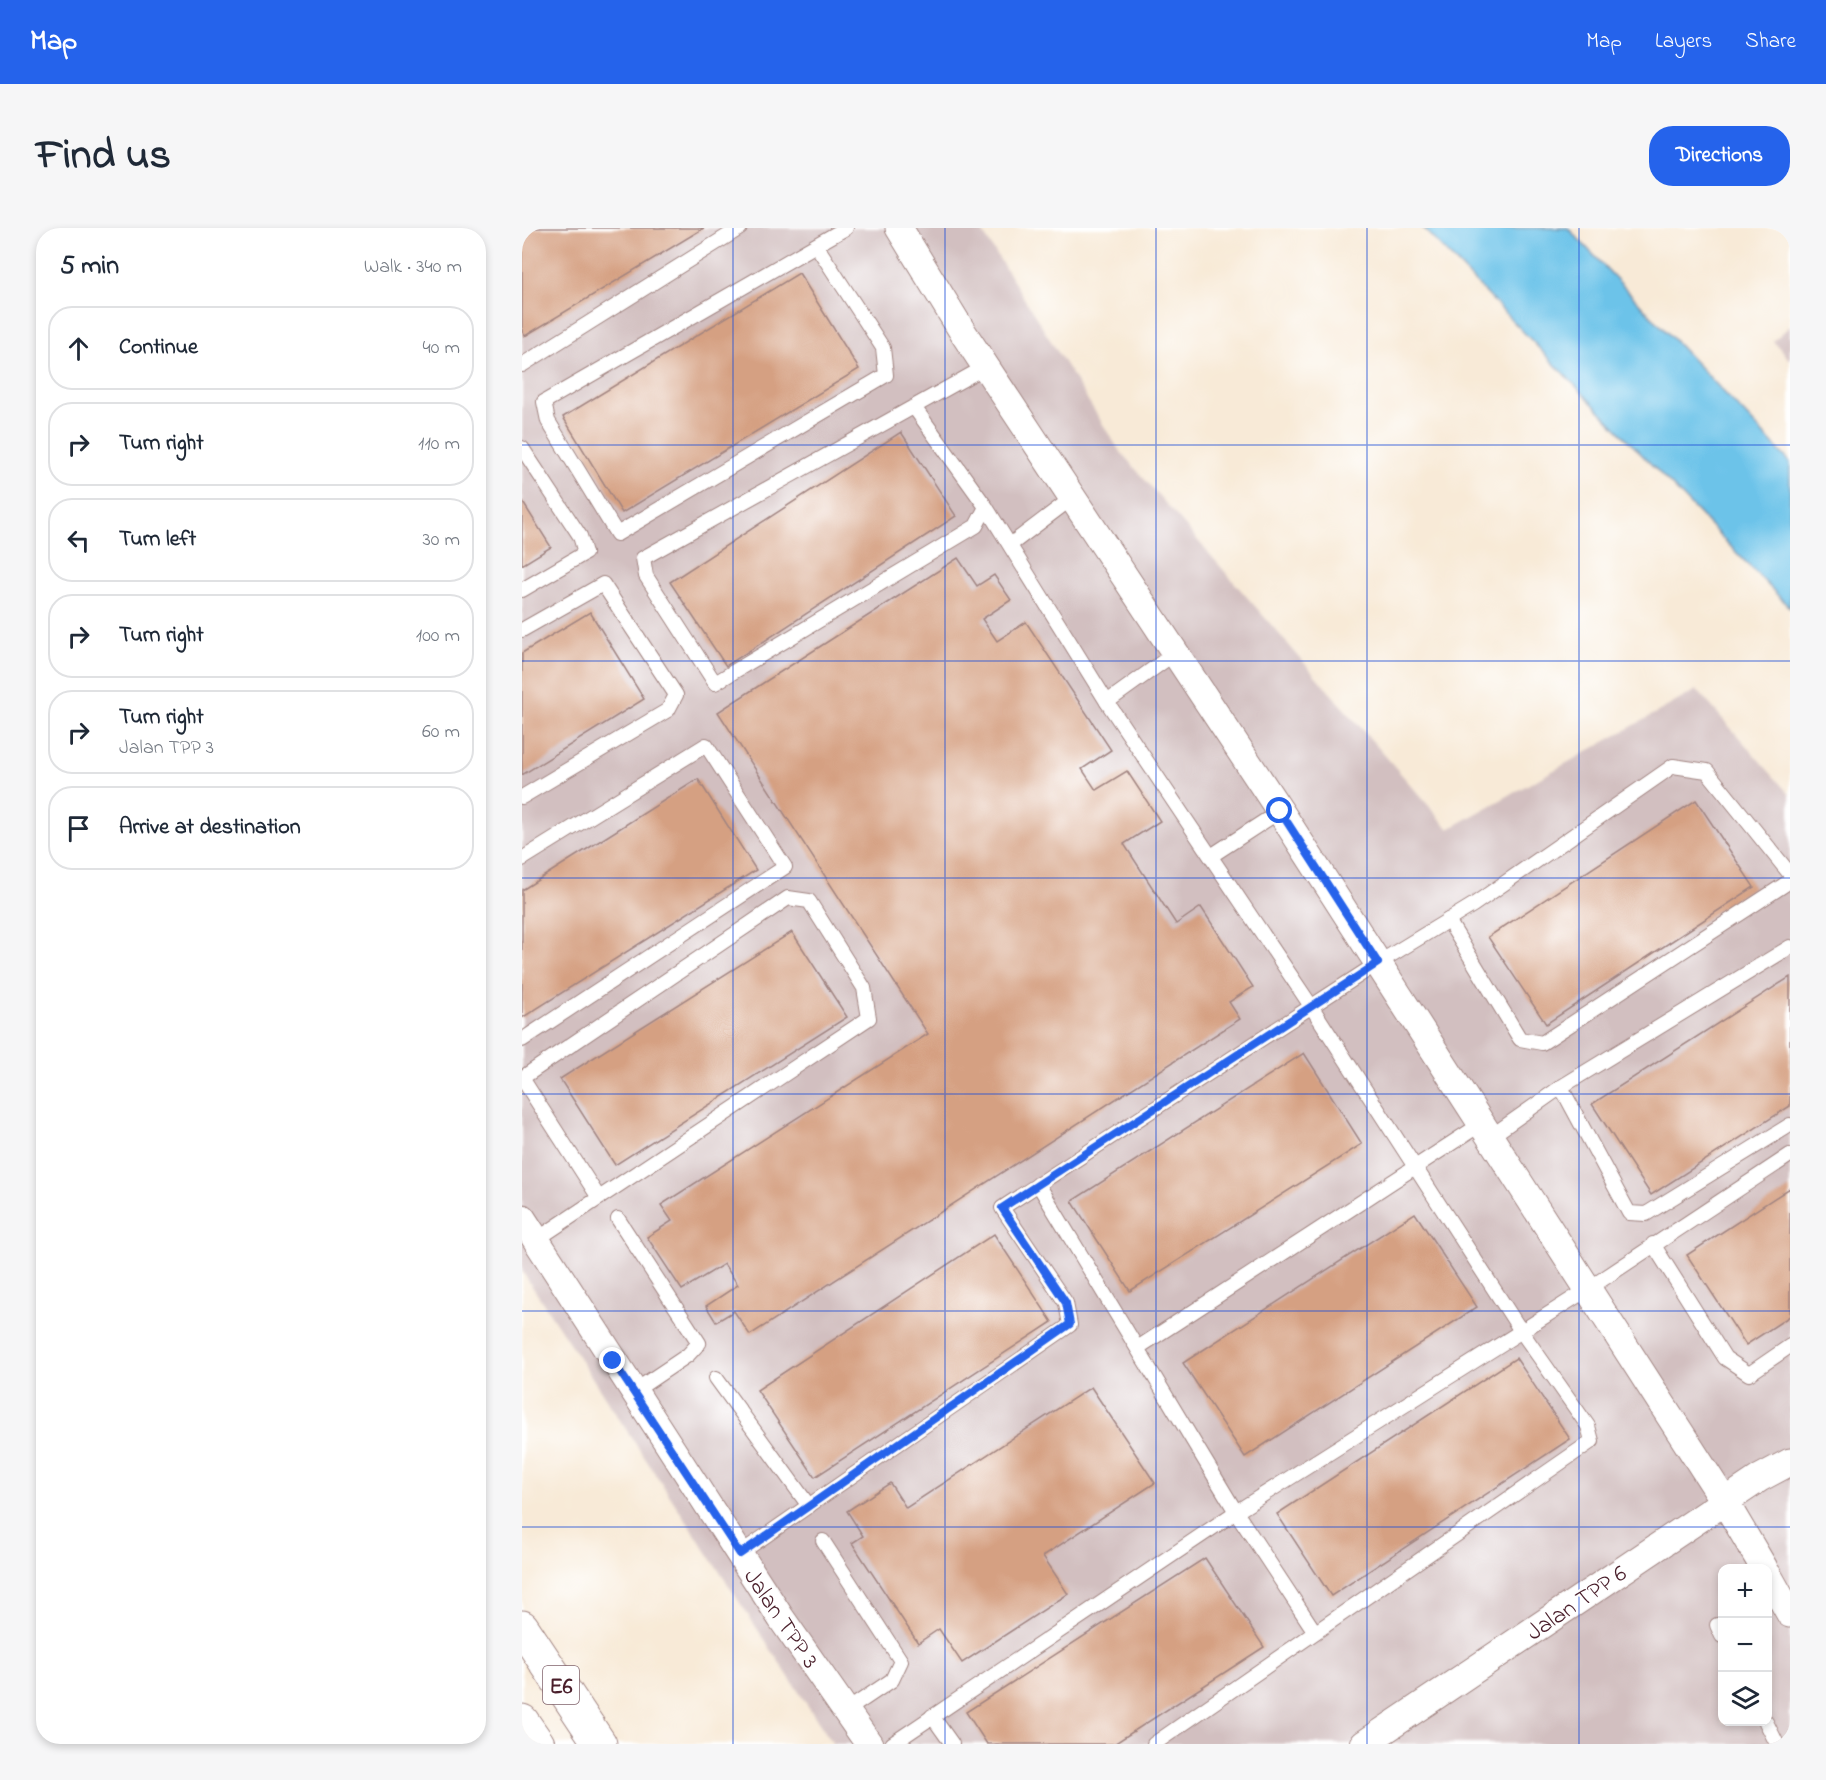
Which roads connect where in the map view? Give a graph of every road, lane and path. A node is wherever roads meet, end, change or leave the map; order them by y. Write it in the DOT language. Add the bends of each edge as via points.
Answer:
graph roads {
  1 [pos="740,228"];
  2 [pos="846,228"];
  3 [pos="899,228"];
  4 [pos="816,245"];
  5 [pos="522,365"];
  6 [pos="985,366"];
  7 [pos="914,407"];
  8 [pos="522,448"];
  9 [pos="1072,498"];
  10 [pos="986,507"];
  11 [pos="1010,545"];
  12 [pos="522,590"];
  13 [pos="522,630"];
  14 [pos="1175,653"];
  15 [pos="1107,702"];
  16 [pos="522,797"];
  17 [pos="1280,811"];
  18 [pos="1211,856"];
  19 [pos="522,859"];
  20 [pos="1790,874"];
  21 [pos="1790,881"];
  22 [pos="1448,920"];
  23 [pos="1790,947"];
  24 [pos="1378,963"];
  25 [pos="1311,1006"];
  26 [pos="522,1040"];
  27 [pos="522,1078"];
  28 [pos="1561,1087"];
  29 [pos="1790,1125"];
  30 [pos="1486,1130"];
  31 [pos="1790,1155"];
  32 [pos="1414,1168"];
  33 [pos="1038,1185"];
  34 [pos="599,1198"];
  35 [pos="618,1219"];
  36 [pos="529,1229"];
  37 [pos="1653,1244"];
  38 [pos="1588,1289"];
  39 [pos="1521,1331"];
  40 [pos="1790,1346"];
  41 [pos="1139,1347"];
  42 [pos="716,1378"];
  43 [pos="633,1392"];
  44 [pos="1790,1462"];
  45 [pos="1725,1502"];
  46 [pos="809,1506"];
  47 [pos="1236,1512"];
  48 [pos="823,1540"];
  49 [pos="740,1554"];
  50 [pos="1761,1564"];
  51 [pos="1772,1583"];
  52 [pos="1790,1614"];
  53 [pos="522,1627"];
  54 [pos="1315,1632"];
  55 [pos="846,1711"];
  56 [pos="932,1716"];
  57 [pos="522,1721"];
  58 [pos="1768,1726"];
  59 [pos="538,1744"];
  60 [pos="600,1744"];
  61 [pos="869,1744"];
  62 [pos="892,1744"];
  63 [pos="952,1744"];
  64 [pos="1154,1744"];
  65 [pos="1364,1744"];
  66 [pos="1777,1744"];
  1 -- 5 [label="lane"];
  2 -- 4 [label="lane"];
  3 -- 6 [label="street"];
  4 -- 4 [label="lane" via="883,348 886,375 617,534 548,421 544,402"];
  6 -- 7 [label="lane"];
  6 -- 9 [label="street"];
  7 -- 10 [label="lane"];
  7 -- 10 [label="lane" via="643,558 646,576 715,682 976,526"];
  8 -- 12 [label="lane" via="580,536 585,553"];
  9 -- 11 [label="lane"];
  9 -- 14 [label="street"];
  10 -- 11 [label="lane"];
  11 -- 15 [label="lane"];
  13 -- 16 [label="lane" via="603,584 676,695 668,710"];
  14 -- 15 [label="lane"];
  14 -- 17 [label="street"];
  15 -- 18 [label="lane"];
  17 -- 18 [label="lane"];
  17 -- 24 [label="street"];
  18 -- 25 [label="lane"];
  19 -- 26 [label="lane" via="706,745 785,867"];
  20 -- 22 [label="lane" via="1707,771 1673,766"];
  21 -- 22 [label="lane" via="1542,1043 1520,1039"];
  22 -- 24 [label="lane"];
  23 -- 28 [label="lane"];
  24 -- 25 [label="lane"];
  24 -- 30 [label="street"];
  25 -- 32 [label="lane"];
  25 -- 33 [label="lane"];
  27 -- 34 [label="lane"];
  27 -- 34 [label="lane" via="788,898 809,901 864,988 869,1018"];
  28 -- 29 [label="lane" via="1629,1213 1646,1214"];
  28 -- 30 [label="lane"];
  30 -- 32 [label="lane"];
  30 -- 38 [label="street"];
  31 -- 37 [label="lane"];
  32 -- 39 [label="lane"];
  32 -- 41 [label="lane"];
  33 -- 41 [label="lane"];
  33 -- 46 [label="lane" via="1002,1208 1066,1303 1070,1324"];
  34 -- 36 [label="lane"];
  35 -- 43 [label="lane" via="699,1342 688,1355"];
  36 -- 43 [label="street, Jalan TPP 3"];
  37 -- 38 [label="lane"];
  37 -- 40 [label="lane" via="1725,1358 1749,1374"];
  38 -- 39 [label="lane"];
  38 -- 45 [label="street"];
  39 -- 47 [label="lane"];
  39 -- 54 [label="lane" via="1588,1426 1592,1441"];
  41 -- 47 [label="lane"];
  42 -- 46 [label="lane"];
  43 -- 49 [label="street, Jalan TPP 3"];
  44 -- 45 [label="street, Jalan TPP 6"];
  45 -- 50 [label="street"];
  45 -- 65 [label="street, Jalan TPP 6"];
  46 -- 49 [label="lane"];
  47 -- 54 [label="lane"];
  47 -- 56 [label="lane"];
  48 -- 55 [label="lane" via="901,1661 892,1680"];
  49 -- 55 [label="street, Jalan TPP 3"];
  51 -- 52 [label="street"];
  53 -- 60 [label="highway, E6"];
  54 -- 64 [label="lane"];
  55 -- 61 [label="street, Jalan TPP 3"];
  56 -- 62 [label="lane"];
  56 -- 63 [label="lane"];
  57 -- 59 [label="highway, E6"];
  58 -- 66 [label="lane"];
}
